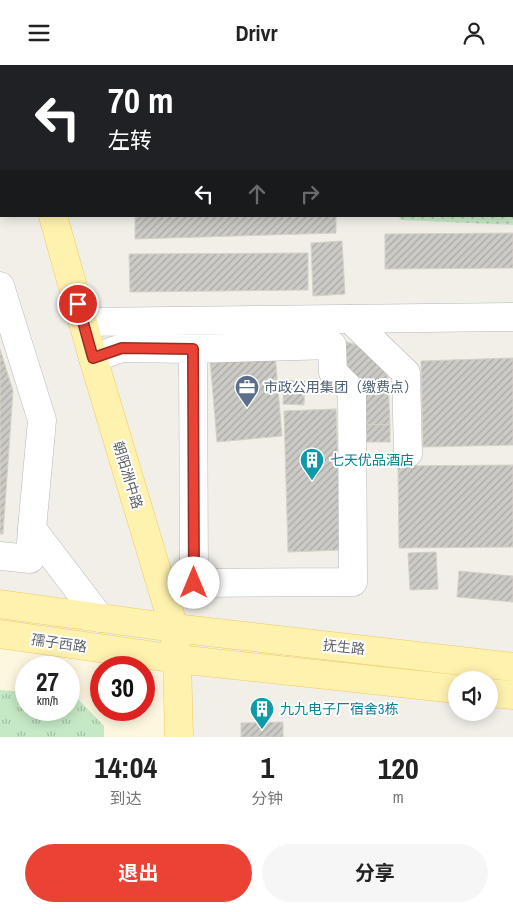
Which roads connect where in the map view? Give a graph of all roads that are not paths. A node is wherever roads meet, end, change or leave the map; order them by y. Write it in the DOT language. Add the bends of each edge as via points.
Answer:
graph roads {
  1 [pos="53,217"];
  2 [pos="0,286"];
  3 [pos="513,317"];
  4 [pos="350,319"];
  5 [pos="83,322"];
  6 [pos="193,349"];
  7 [pos="93,358"];
  8 [pos="408,453"];
  9 [pos="32,529"];
  10 [pos="0,556"];
  11 [pos="0,604"];
  12 [pos="100,618"];
  13 [pos="174,628"];
  14 [pos="0,635"];
  15 [pos="177,659"];
  16 [pos="513,667"];
  17 [pos="448,688"];
  18 [pos="498,694"];
  19 [pos="513,695"];
  20 [pos="179,737"];
  1 -- 5 [label="main road, 朝阳洲中路"];
  2 -- 9 [label="street" via="42,420"];
  3 -- 4 [label="street"];
  4 -- 5 [label="street"];
  4 -- 8 [label="street" via="406,373"];
  5 -- 7 [label="main road, 朝阳洲中路"];
  6 -- 6 [label="street" via="332,345 333,372 352,391 354,582 194,583"];
  6 -- 7 [label="street" via="122,348"];
  7 -- 13 [label="main road, 朝阳洲中路"];
  9 -- 10 [label="street" via="30,559"];
  9 -- 12 [label="street"];
  11 -- 12 [label="main road"];
  12 -- 13 [label="main road"];
  13 -- 15 [label="main road, 朝阳洲中路"];
  13 -- 16 [label="main road, 抚生路"];
  14 -- 15 [label="main road, 孺子西路"];
  15 -- 17 [label="main road"];
  15 -- 20 [label="main road, 朝阳洲中路"];
  18 -- 19 [label="main road"];
}
